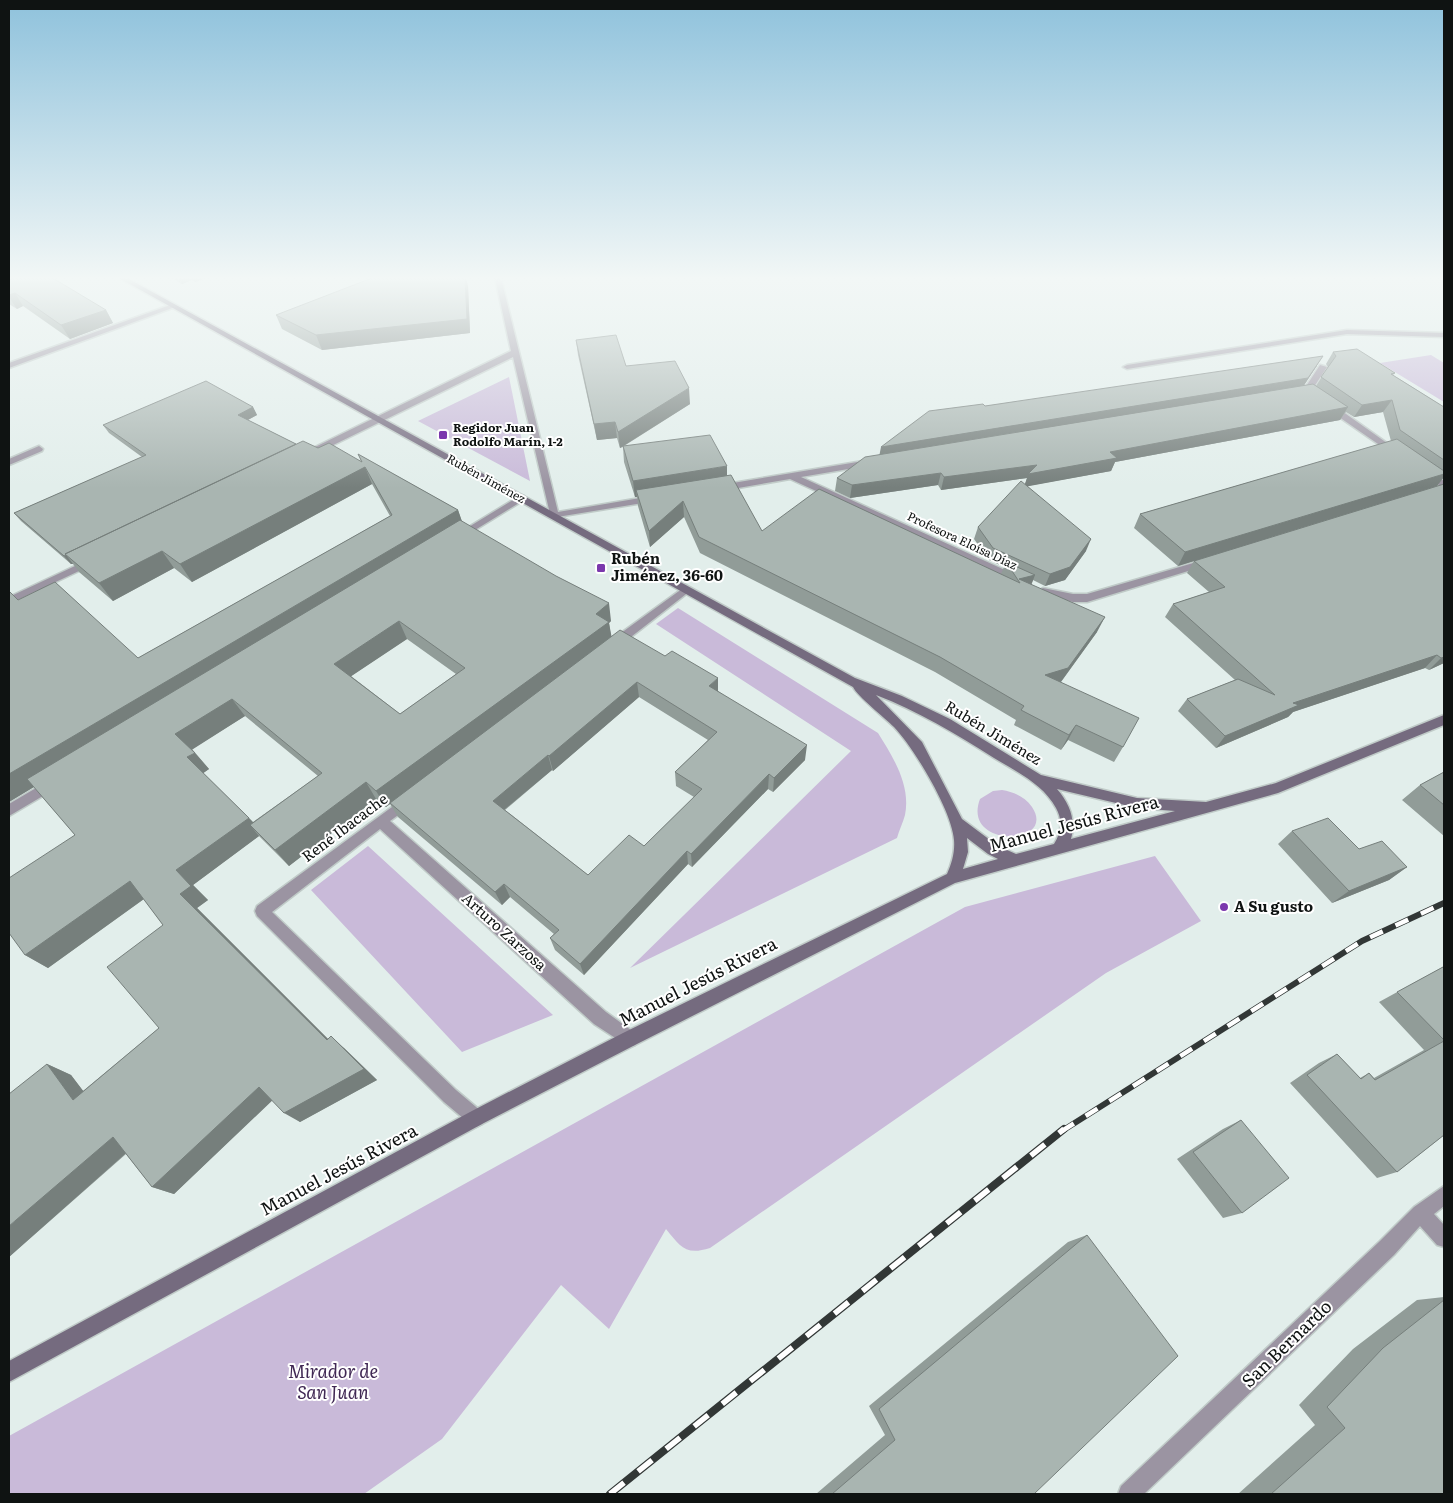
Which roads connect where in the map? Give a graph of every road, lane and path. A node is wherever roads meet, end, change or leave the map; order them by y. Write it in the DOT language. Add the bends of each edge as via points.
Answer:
graph roads {
  1 [pos="58,348"];
  2 [pos="249,348"];
  3 [pos="515,348"];
  4 [pos="1245,348"];
  5 [pos="516,352"];
  6 [pos="9,366"];
  7 [pos="1323,366"];
  8 [pos="1127,367"];
  9 [pos="1307,392"];
  10 [pos="1297,393"];
  11 [pos="1315,397"];
  12 [pos="1323,402"];
  13 [pos="378,420"];
  14 [pos="39,449"];
  15 [pos="307,455"];
  16 [pos="1404,458"];
  17 [pos="9,462"];
  18 [pos="878,462"];
  19 [pos="1420,469"];
  20 [pos="791,476"];
  21 [pos="1441,488"];
  22 [pos="712,489"];
  23 [pos="520,498"];
  24 [pos="663,498"];
  25 [pos="554,516"];
  26 [pos="448,543"];
  27 [pos="1220,557"];
  28 [pos="97,558"];
  29 [pos="686,589"];
  30 [pos="9,601"];
  31 [pos="606,650"];
  32 [pos="851,681"];
  33 [pos="1444,720"];
  34 [pos="67,775"];
  35 [pos="1038,778"];
  36 [pos="420,792"];
  37 [pos="1213,808"];
  38 [pos="9,811"];
  39 [pos="381,821"];
  40 [pos="959,824"];
  41 [pos="1058,849"];
  42 [pos="1016,861"];
  43 [pos="952,878"];
  44 [pos="629,1039"];
  45 [pos="476,1118"];
  46 [pos="1444,1195"];
  47 [pos="1420,1213"];
  48 [pos="1444,1238"];
  49 [pos="9,1372"];
  50 [pos="1129,1494"];
  1 -- 6 [label="street"];
  2 -- 13 [label="main road, Rubén Jiménez"];
  3 -- 5 [label="street"];
  4 -- 8 [label="street"];
  5 -- 13 [label="street"];
  5 -- 25 [label="street"];
  7 -- 9 [label="street"];
  9 -- 10 [label="street"];
  9 -- 11 [label="street"];
  12 -- 16 [label="street"];
  13 -- 15 [label="street"];
  13 -- 23 [label="main road, Rubén Jiménez"];
  14 -- 17 [label="street"];
  18 -- 20 [label="street"];
  19 -- 21 [label="street"];
  20 -- 22 [label="street"];
  20 -- 27 [label="street, Profesora Eloísa Díaz" via="1057,596 1087,598"];
  23 -- 25 [label="main road, Rubén Jiménez"];
  23 -- 26 [label="street"];
  24 -- 25 [label="street"];
  25 -- 29 [label="main road, Rubén Jiménez"];
  28 -- 30 [label="street"];
  29 -- 31 [label="street"];
  29 -- 32 [label="main road, Rubén Jiménez"];
  32 -- 35 [label="main road, Rubén Jiménez" via="946,722"];
  32 -- 40 [label="main road, Rubén Jiménez" via="891,715 916,742"];
  33 -- 37 [label="main road, Manuel Jesús Rivera" via="1278,788"];
  34 -- 38 [label="street"];
  35 -- 37 [label="main road, Rubén Jiménez" via="1137,803"];
  35 -- 41 [label="main road" via="1064,809 1068,827 1065,841"];
  36 -- 39 [label="street, René Ibacache"];
  37 -- 41 [label="main road, Manuel Jesús Rivera"];
  39 -- 44 [label="street, Arturo Zarzosa" via="600,1018"];
  39 -- 45 [label="street, René Ibacache" via="262,911"];
  40 -- 42 [label="main road" via="993,850"];
  40 -- 43 [label="main road, Rubén Jiménez" via="962,850"];
  41 -- 42 [label="main road, Manuel Jesús Rivera"];
  42 -- 43 [label="main road, Manuel Jesús Rivera"];
  43 -- 44 [label="main road, Manuel Jesús Rivera"];
  44 -- 45 [label="main road, Manuel Jesús Rivera"];
  45 -- 49 [label="main road, Manuel Jesús Rivera"];
  46 -- 47 [label="street, San Bernardo"];
  47 -- 48 [label="street"];
  47 -- 50 [label="street, San Bernardo"];
}
